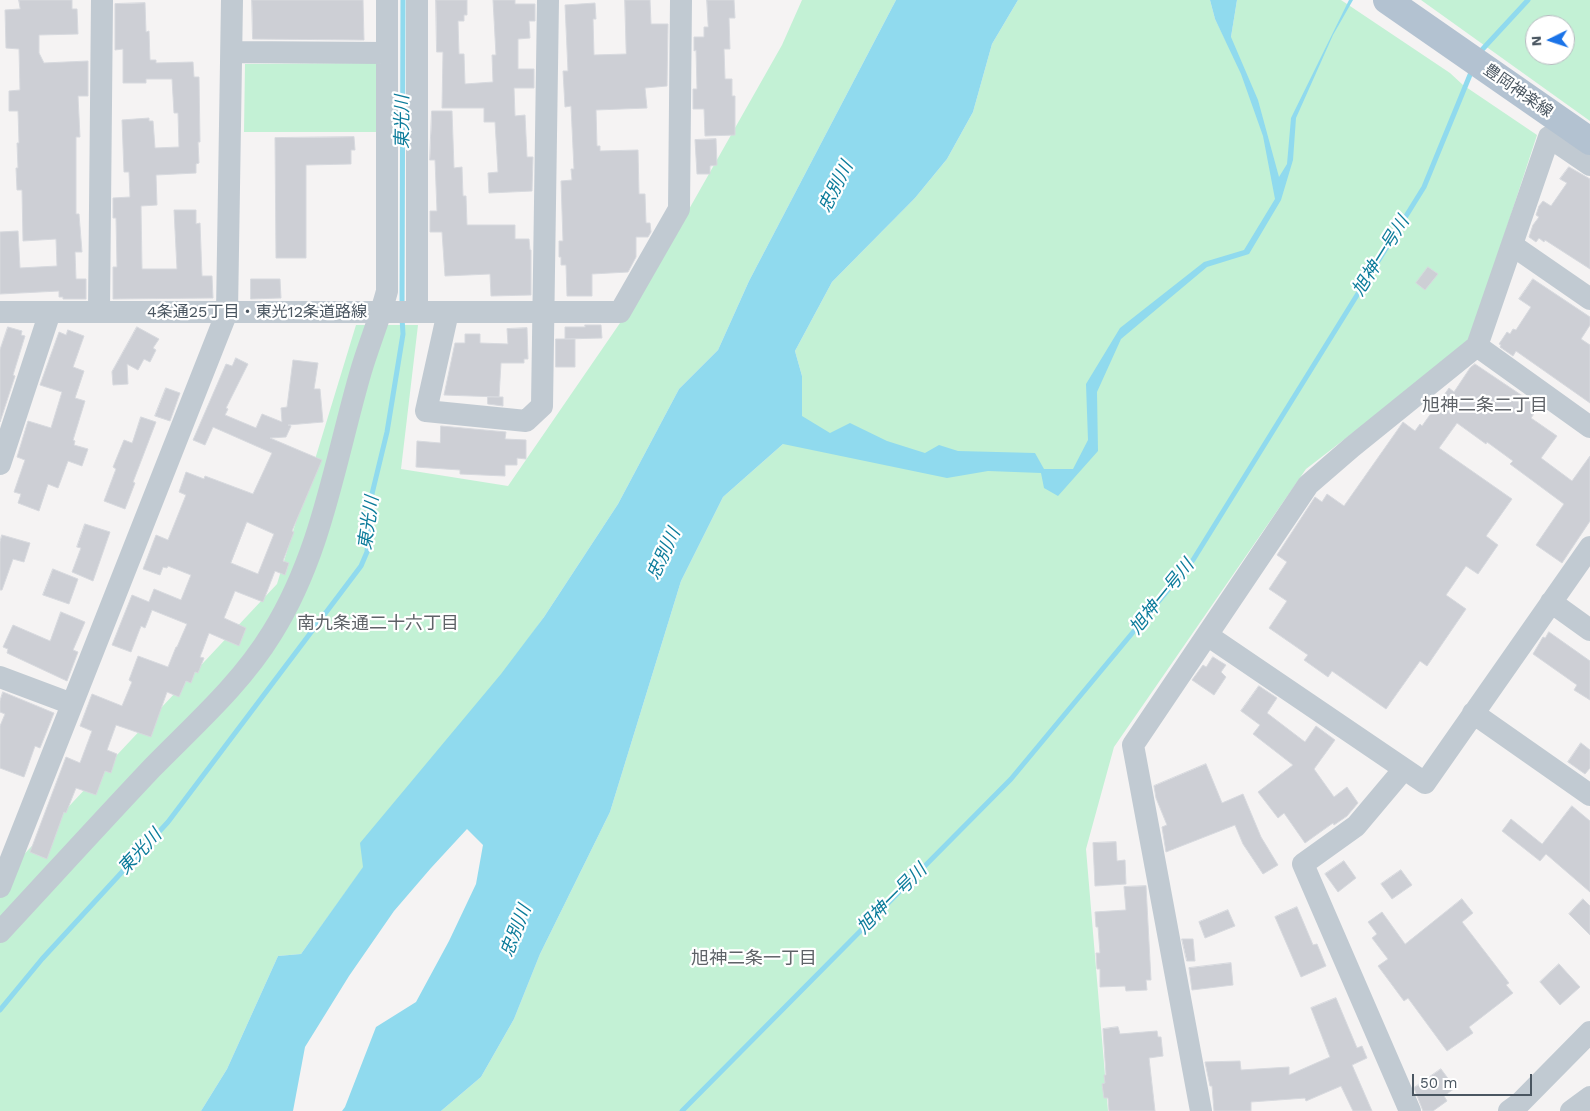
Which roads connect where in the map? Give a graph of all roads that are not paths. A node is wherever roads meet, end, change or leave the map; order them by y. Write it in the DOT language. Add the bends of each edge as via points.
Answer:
graph roads {
  1 [pos="102,0"];
  2 [pos="232,0"];
  3 [pos="387,0"];
  4 [pos="417,0"];
  5 [pos="548,0"];
  6 [pos="681,0"];
  7 [pos="1387,0"];
  8 [pos="232,52"];
  9 [pos="387,54"];
  10 [pos="1590,141"];
  11 [pos="1590,165"];
  12 [pos="1512,245"];
  13 [pos="1590,299"];
  14 [pos="0,312"];
  15 [pos="50,312"];
  16 [pos="99,312"];
  17 [pos="227,312"];
  18 [pos="400,312"];
  19 [pos="448,312"];
  20 [pos="544,312"];
  21 [pos="1477,346"];
  22 [pos="1590,427"];
  23 [pos="0,464"];
  24 [pos="1590,547"];
  25 [pos="1550,602"];
  26 [pos="1590,630"];
  27 [pos="1208,635"];
  28 [pos="0,677"];
  29 [pos="72,704"];
  30 [pos="1473,713"];
  31 [pos="1404,769"];
  32 [pos="1590,795"];
  33 [pos="0,887"];
  34 [pos="0,932"];
  35 [pos="1590,1032"];
  36 [pos="1590,1097"];
  37 [pos="1201,1111"];
  38 [pos="1410,1111"];
  39 [pos="1510,1111"];
  40 [pos="1571,1111"];
  1 -- 16 [label="street"];
  2 -- 8 [label="street"];
  3 -- 9 [label="street, 4条通25丁目・東光12条道路線"];
  4 -- 18 [label="street"];
  5 -- 20 [label="street"];
  6 -- 20 [label="street" via="679,209 620,312"];
  7 -- 10 [label="main road, 豊岡神楽線"];
  8 -- 9 [label="street"];
  8 -- 17 [label="street"];
  9 -- 18 [label="street, 4条通25丁目・東光12条道路線" via="387,291"];
  11 -- 12 [label="street" via="1549,136"];
  12 -- 13 [label="street"];
  12 -- 21 [label="street"];
  14 -- 15 [label="street, 4条通25丁目・東光12条道路線"];
  15 -- 16 [label="street, 4条通25丁目・東光12条道路線"];
  15 -- 23 [label="street"];
  16 -- 17 [label="street, 4条通25丁目・東光12条道路線"];
  17 -- 18 [label="street, 4条通25丁目・東光12条道路線"];
  17 -- 29 [label="street"];
  18 -- 19 [label="street"];
  18 -- 34 [label="street" via="361,371 324,516 302,578 272,634 235,683"];
  19 -- 20 [label="street"];
  19 -- 20 [label="street" via="426,411 526,421 542,406"];
  21 -- 22 [label="street"];
  21 -- 27 [label="street" via="1308,485"];
  24 -- 25 [label="street"];
  25 -- 26 [label="street"];
  25 -- 30 [label="street"];
  27 -- 31 [label="street"];
  27 -- 37 [label="street" via="1133,746"];
  28 -- 29 [label="street"];
  29 -- 33 [label="street"];
  30 -- 31 [label="street" via="1425,783"];
  30 -- 32 [label="street"];
  31 -- 38 [label="street" via="1356,826 1303,864"];
  35 -- 39 [label="street"];
  36 -- 40 [label="street"];
}
